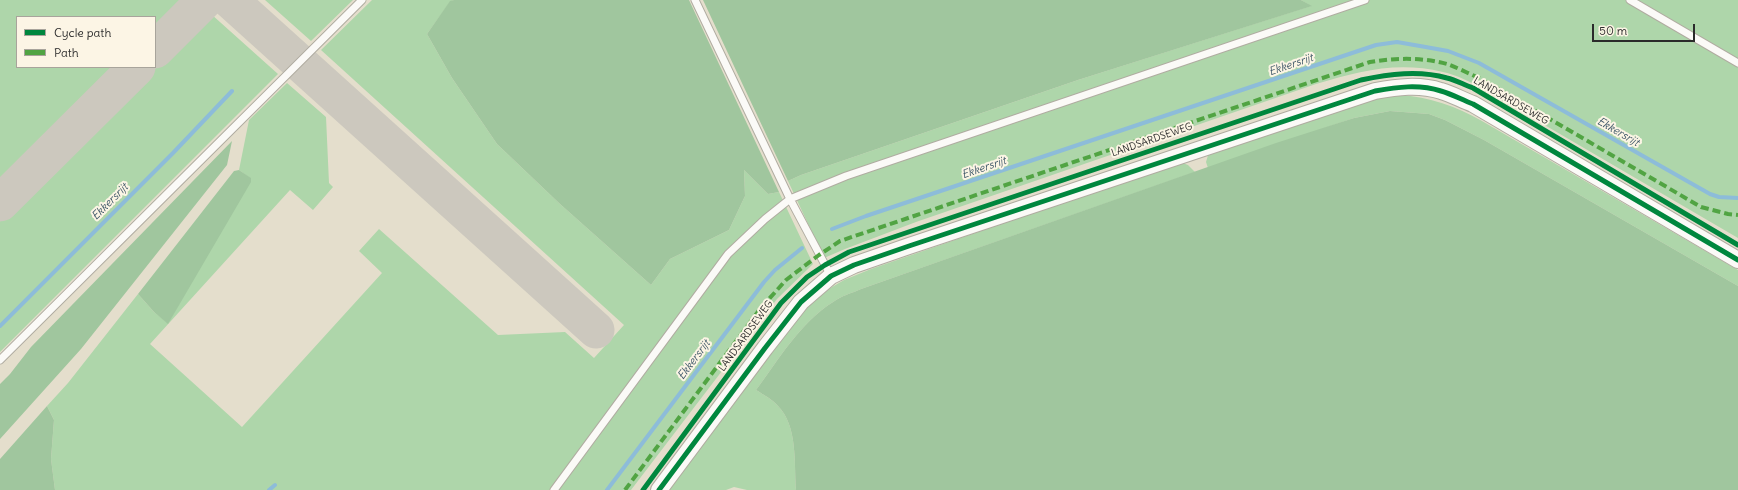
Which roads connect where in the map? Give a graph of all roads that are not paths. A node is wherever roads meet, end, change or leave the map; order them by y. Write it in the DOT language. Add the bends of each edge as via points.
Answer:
graph roads {
  1 [pos="362,0"];
  2 [pos="695,0"];
  3 [pos="1365,0"];
  4 [pos="1630,0"];
  5 [pos="1738,63"];
  6 [pos="790,199"];
  7 [pos="1738,260"];
  8 [pos="831,276"];
  9 [pos="0,360"];
  10 [pos="554,490"];
  11 [pos="659,490"];
  1 -- 9 [label="lane"];
  2 -- 6 [label="lane"];
  3 -- 6 [label="lane" via="853,173"];
  4 -- 5 [label="lane"];
  6 -- 8 [label="lane"];
  6 -- 10 [label="lane" via="728,254"];
  7 -- 8 [label="street" via="1473,104 1440,91 1398,87 1353,97 854,265"];
  8 -- 11 [label="street" via="796,308"];
}
